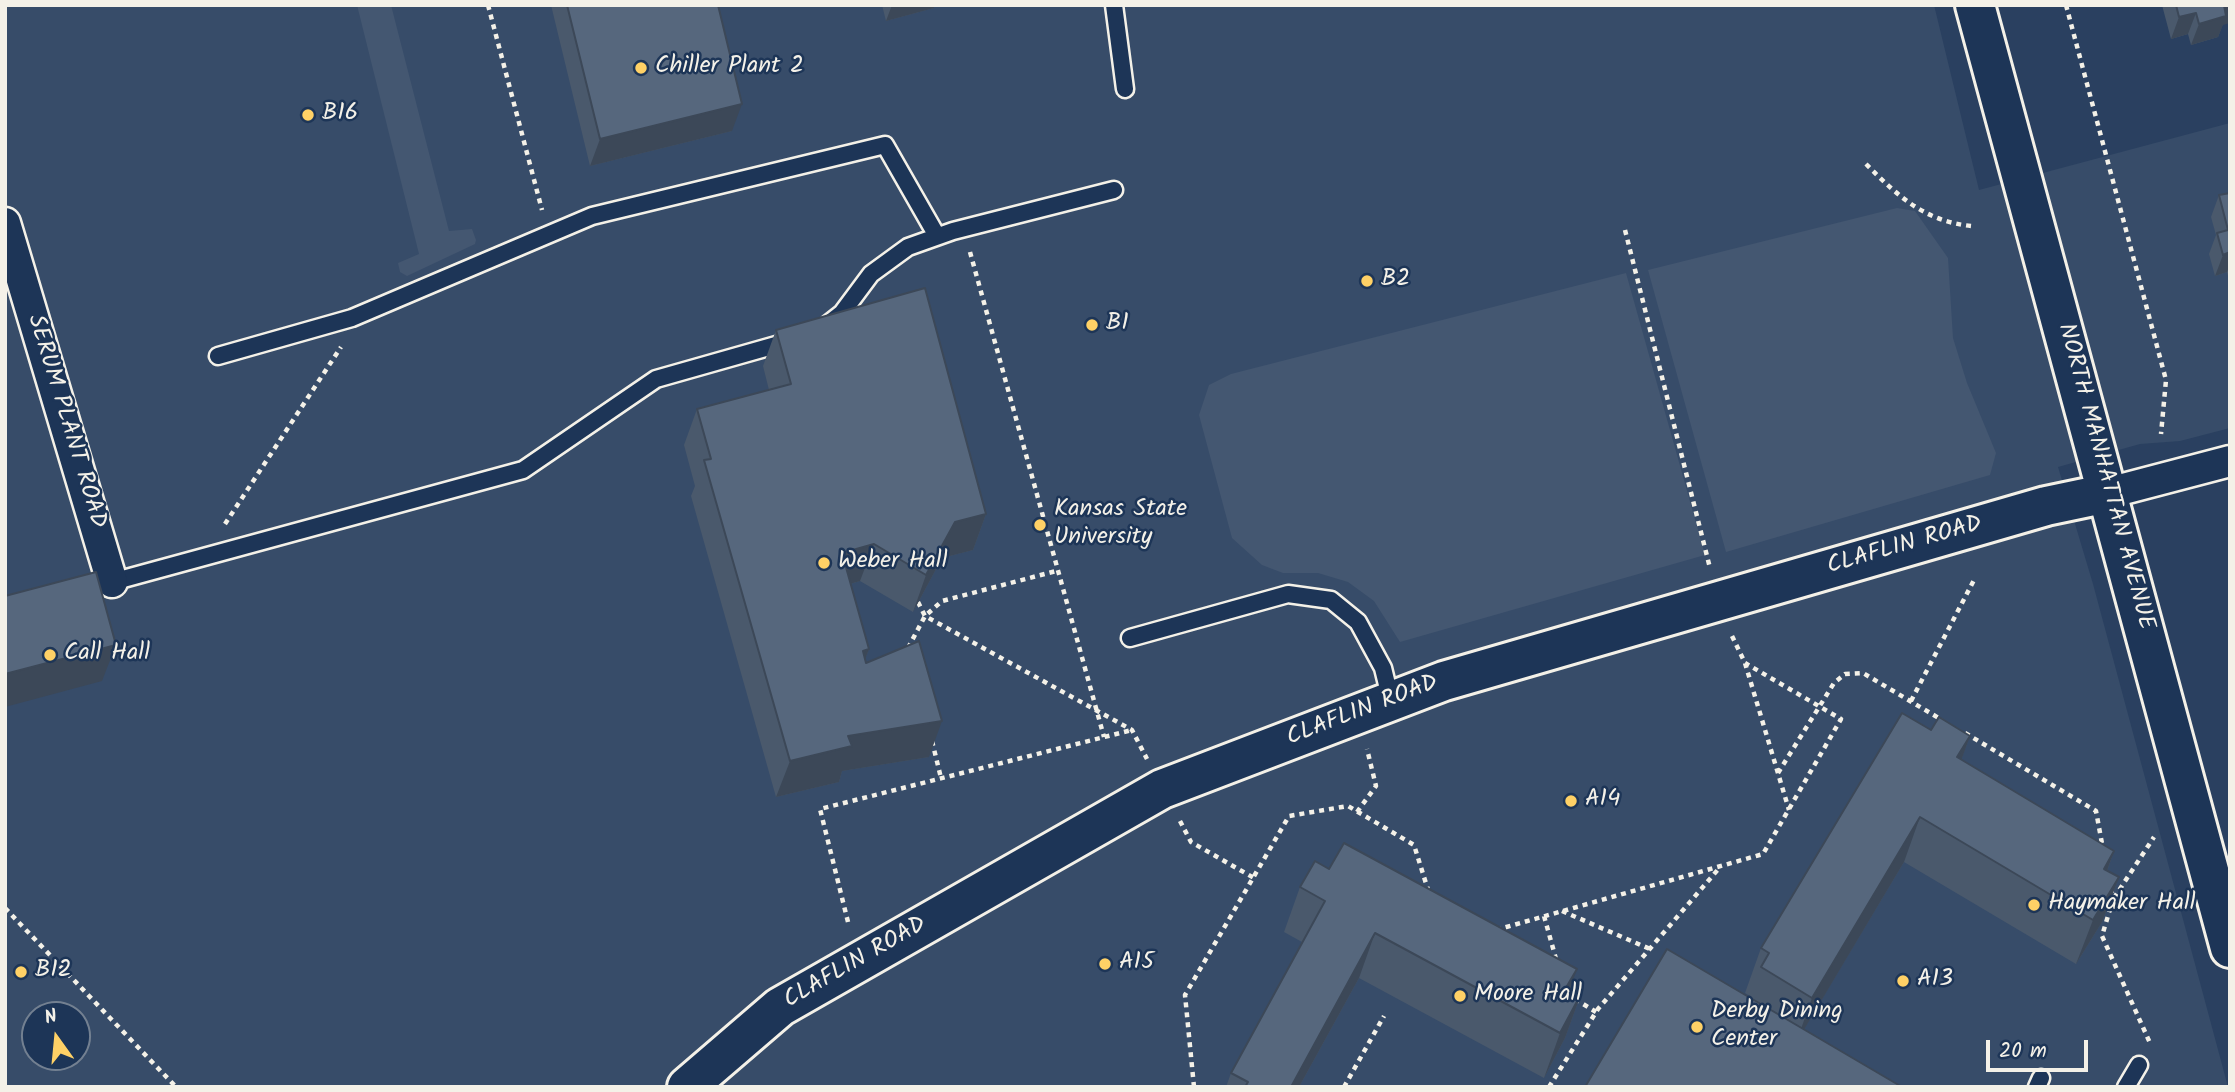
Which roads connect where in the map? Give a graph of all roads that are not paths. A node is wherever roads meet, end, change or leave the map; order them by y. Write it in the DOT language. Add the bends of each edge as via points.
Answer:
graph roads {
  1 [pos="1114,5"];
  2 [pos="1975,5"];
  3 [pos="1125,89"];
  4 [pos="1114,190"];
  5 [pos="5,223"];
  6 [pos="937,236"];
  7 [pos="218,356"];
  8 [pos="2230,461"];
  9 [pos="2108,493"];
  10 [pos="112,582"];
  11 [pos="1130,638"];
  12 [pos="1391,701"];
  13 [pos="2230,948"];
  14 [pos="2139,1065"];
  15 [pos="687,1087"];
  16 [pos="2126,1087"];
  1 -- 3 [label="lane"];
  2 -- 9 [label="street, NORTH MANHATTAN AVENUE"];
  4 -- 6 [label="lane"];
  5 -- 10 [label="street, SERUM PLANT ROAD"];
  6 -- 7 [label="lane" via="885,145 592,216 352,318"];
  6 -- 10 [label="lane" via="908,247 871,274 842,313 811,336 656,379 523,470"];
  8 -- 9 [label="street"];
  9 -- 12 [label="street, CLAFLIN ROAD" via="2046,506 1707,604 1444,681"];
  9 -- 13 [label="street, NORTH MANHATTAN AVENUE"];
  11 -- 12 [label="lane" via="1288,594 1331,600 1358,622 1383,668"];
  12 -- 15 [label="street, CLAFLIN ROAD" via="1162,789 780,1006"];
  14 -- 16 [label="lane"];
}
